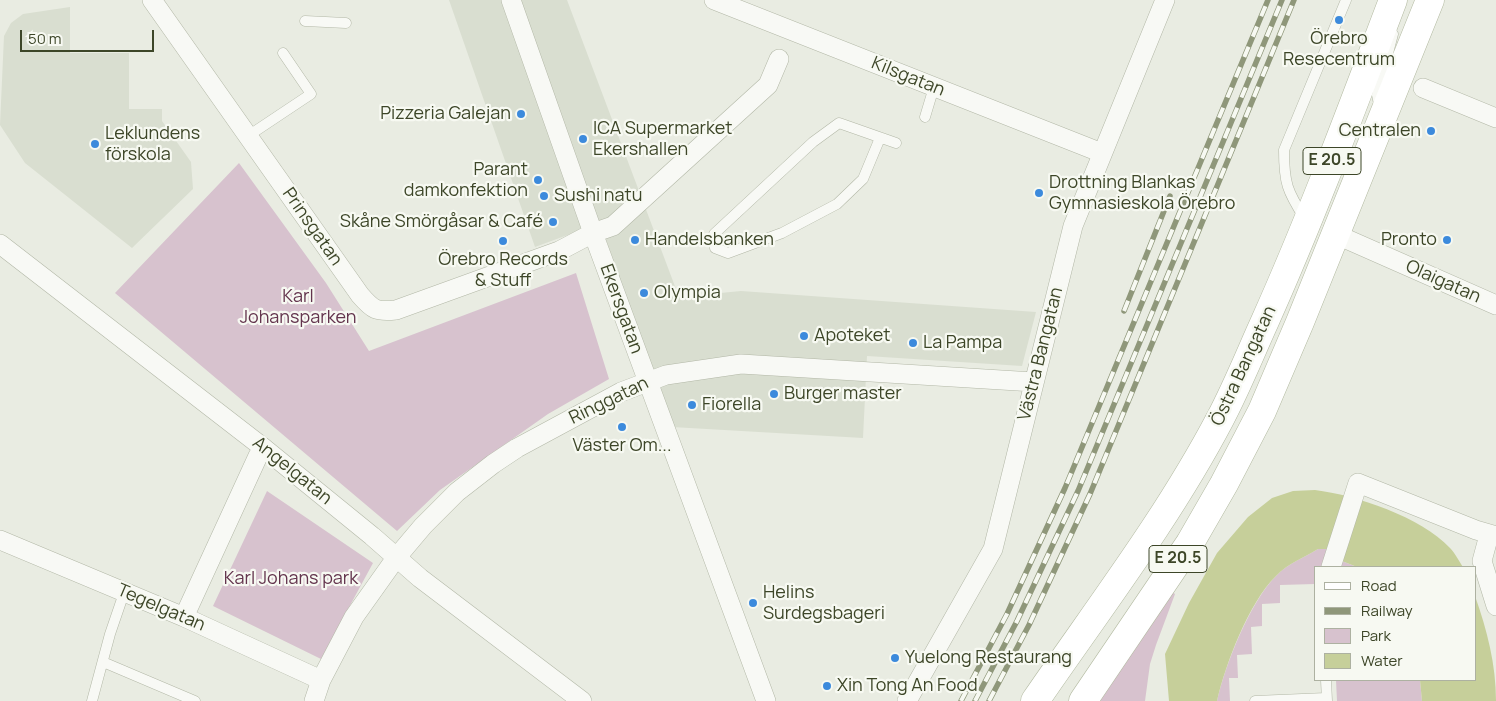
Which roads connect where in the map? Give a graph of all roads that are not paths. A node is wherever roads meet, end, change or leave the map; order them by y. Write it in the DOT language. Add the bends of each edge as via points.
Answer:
graph roads {
  1 [pos="152,0"];
  2 [pos="511,0"];
  3 [pos="714,0"];
  4 [pos="1165,0"];
  5 [pos="1346,0"];
  6 [pos="1430,0"];
  7 [pos="1394,13"];
  8 [pos="305,21"];
  9 [pos="346,23"];
  10 [pos="283,53"];
  11 [pos="779,59"];
  12 [pos="934,87"];
  13 [pos="1423,88"];
  14 [pos="925,117"];
  15 [pos="1496,118"];
  16 [pos="1381,120"];
  17 [pos="248,136"];
  18 [pos="880,138"];
  19 [pos="896,144"];
  20 [pos="1102,153"];
  21 [pos="1307,223"];
  22 [pos="593,233"];
  23 [pos="1335,234"];
  24 [pos="0,244"];
  25 [pos="1496,305"];
  26 [pos="648,381"];
  27 [pos="1034,382"];
  28 [pos="266,449"];
  29 [pos="1492,536"];
  30 [pos="0,540"];
  31 [pos="396,558"];
  32 [pos="1332,563"];
  33 [pos="124,593"];
  34 [pos="1496,606"];
  35 [pos="184,617"];
  36 [pos="103,662"];
  37 [pos="321,680"];
  38 [pos="1326,681"];
  39 [pos="1326,699"];
  40 [pos="190,700"];
  41 [pos="92,701"];
  42 [pos="314,701"];
  43 [pos="582,701"];
  44 [pos="766,701"];
  45 [pos="907,701"];
  46 [pos="1035,701"];
  47 [pos="1083,701"];
  48 [pos="1255,701"];
  1 -- 17 [label="street, Prinsgatan"];
  2 -- 22 [label="street, Ekersgatan"];
  3 -- 12 [label="street, Kilsgatan"];
  4 -- 20 [label="street, Västra Bangatan"];
  5 -- 21 [label="lane" via="1284,150 1284,174 1290,196"];
  6 -- 16 [label="main road, Östra Bangatan / E 20.5"];
  7 -- 16 [label="lane" via="1377,95"];
  7 -- 21 [label="main road, Östra Bangatan / E 20.5"];
  8 -- 9 [label="lane"];
  10 -- 17 [label="lane" via="311,94"];
  11 -- 22 [label="street, Prinsgatan" via="768,85 613,226"];
  12 -- 14 [label="lane"];
  12 -- 20 [label="street, Kilsgatan"];
  13 -- 15 [label="street"];
  16 -- 23 [label="main road, Östra Bangatan / E 20.5"];
  17 -- 22 [label="street, Prinsgatan" via="360,296 372,308 396,310 559,251"];
  18 -- 18 [label="lane" via="839,123 813,142 714,234 715,248 728,252 782,233 838,204 863,179"];
  18 -- 19 [label="lane"];
  20 -- 27 [label="street, Västra Bangatan" via="1073,226"];
  21 -- 23 [label="main road"];
  21 -- 46 [label="main road, Östra Bangatan / E 20.5" via="1221,418 1194,466"];
  22 -- 26 [label="street, Ekersgatan"];
  23 -- 25 [label="street, Olaigatan"];
  23 -- 47 [label="main road, Östra Bangatan / E 20.5" via="1262,411 1224,484 1190,543"];
  24 -- 28 [label="street, Angelgatan"];
  26 -- 27 [label="street, Ringgatan" via="673,373 741,364"];
  26 -- 31 [label="street, Ringgatan" via="621,392 493,464 457,492"];
  26 -- 44 [label="street, Ekersgatan"];
  27 -- 45 [label="street, Västra Bangatan" via="993,549"];
  28 -- 31 [label="street, Angelgatan"];
  28 -- 35 [label="street" via="258,456"];
  29 -- 32 [label="street" via="1358,483"];
  29 -- 34 [label="street" via="1482,561"];
  30 -- 33 [label="street, Tegelgatan"];
  31 -- 37 [label="street, Ringgatan" via="354,617"];
  31 -- 43 [label="street, Angelgatan"];
  33 -- 35 [label="street, Tegelgatan"];
  33 -- 36 [label="lane"];
  35 -- 37 [label="street, Tegelgatan"];
  36 -- 40 [label="lane"];
  36 -- 41 [label="lane"];
  37 -- 42 [label="street, Ringgatan"];
  38 -- 39 [label="lane"];
  39 -- 48 [label="lane"];
}
